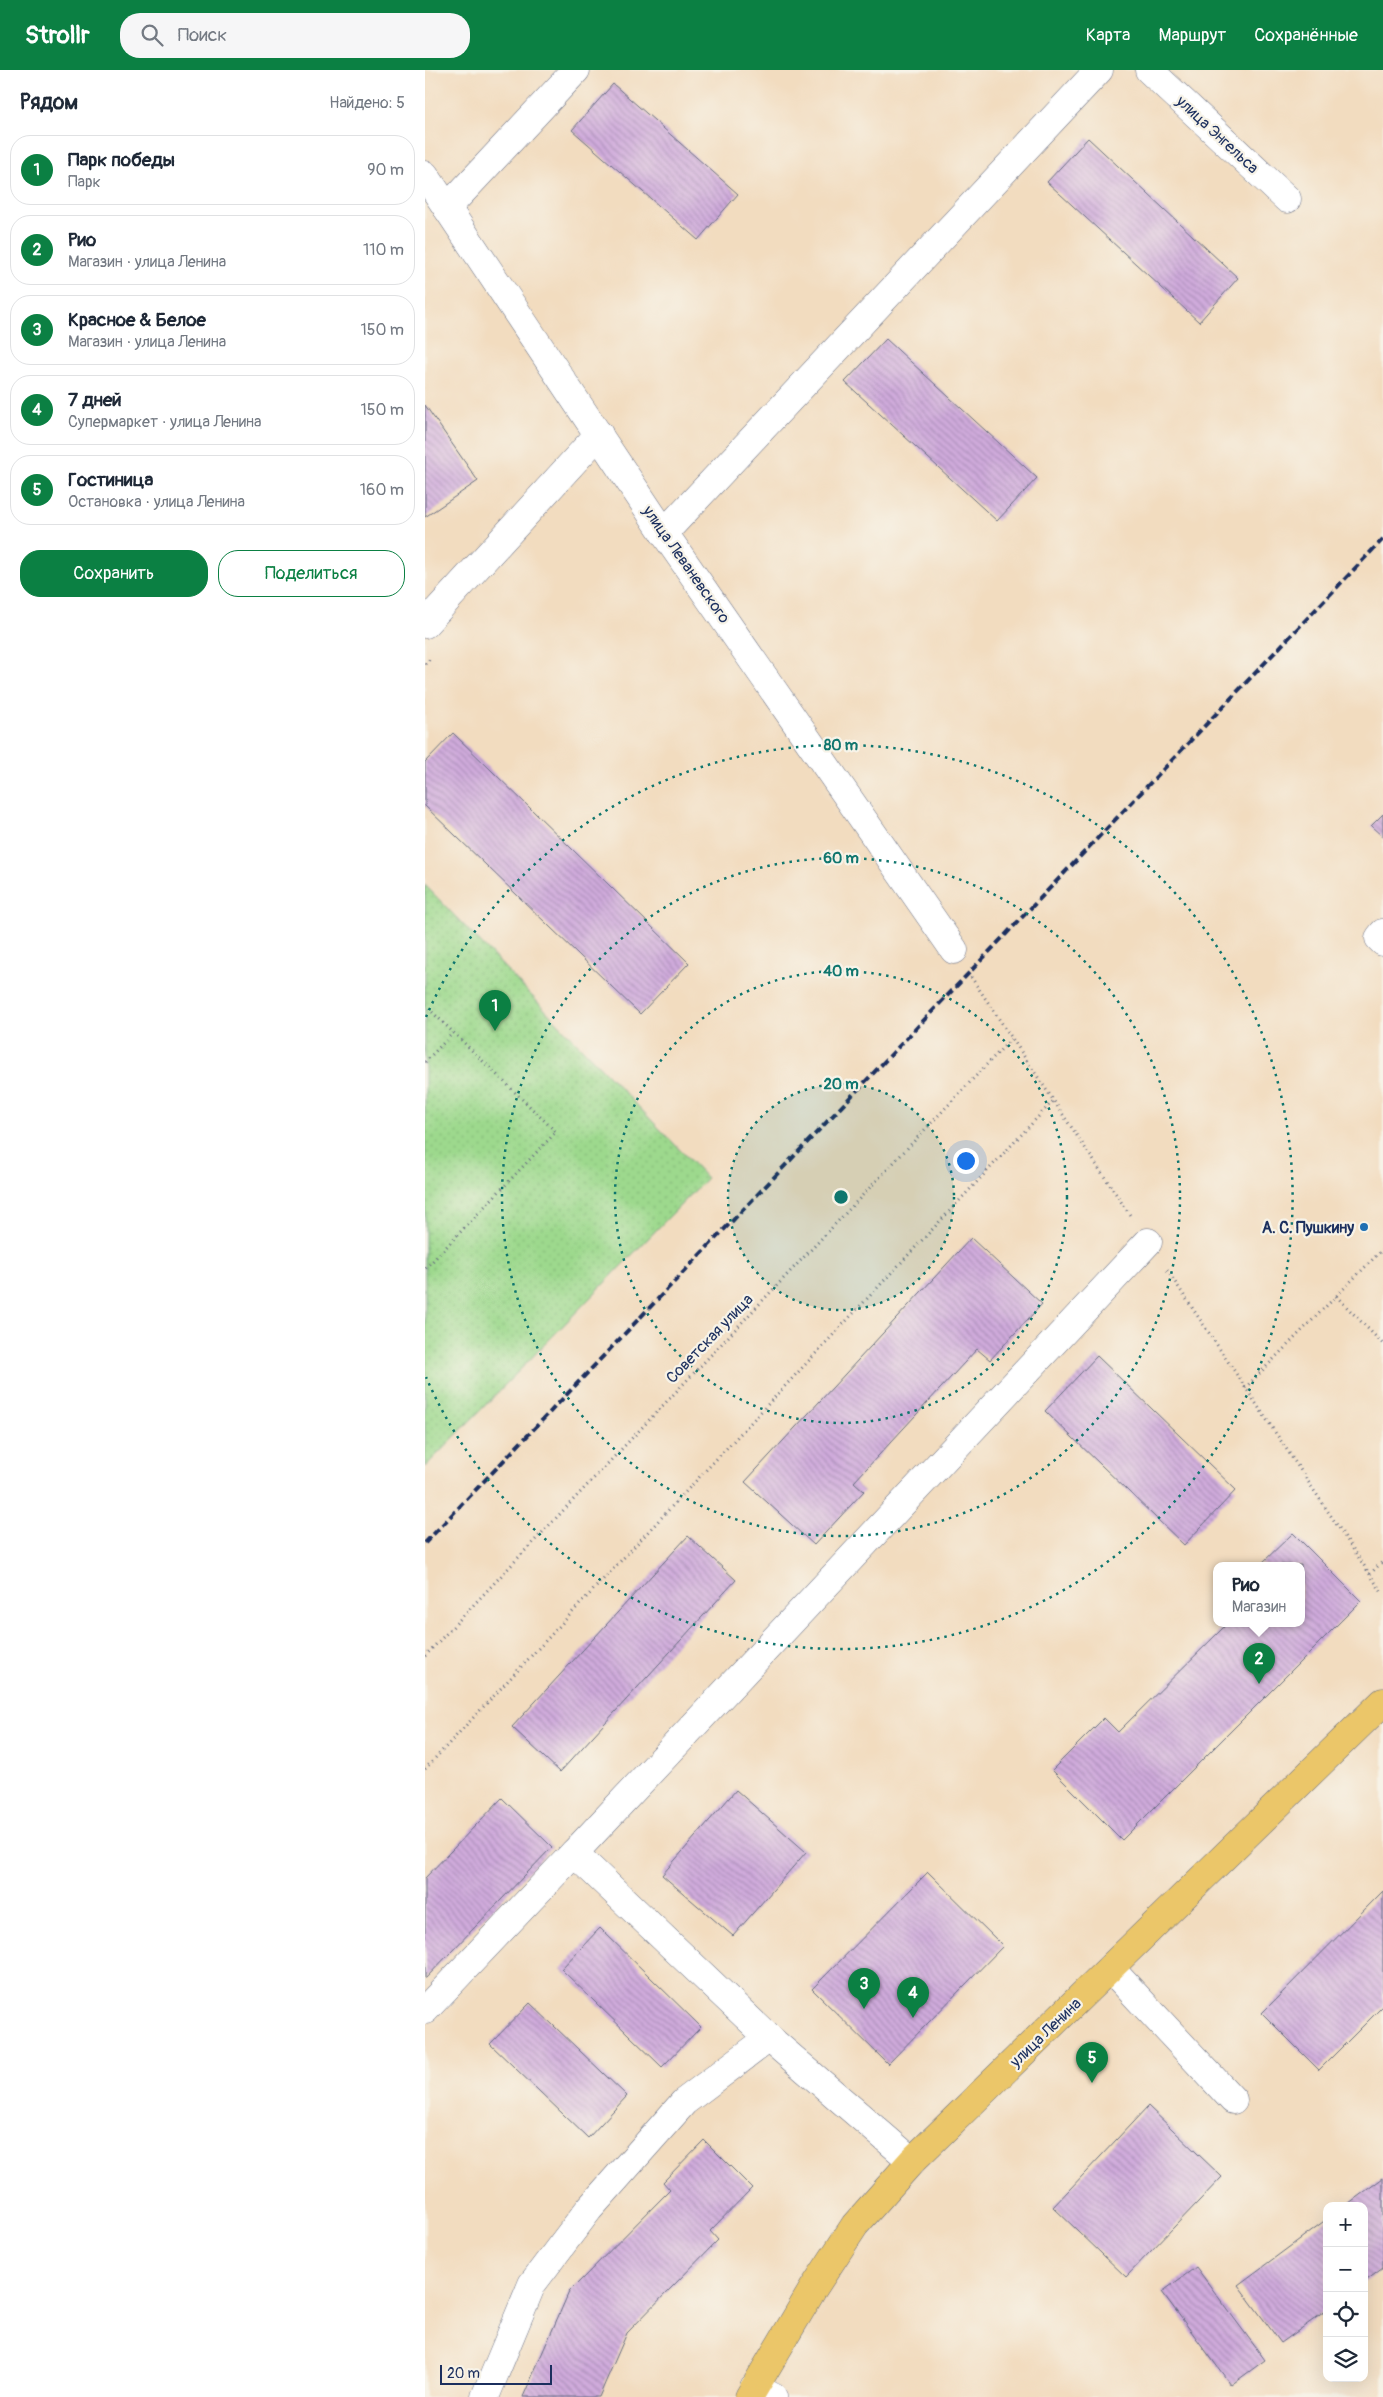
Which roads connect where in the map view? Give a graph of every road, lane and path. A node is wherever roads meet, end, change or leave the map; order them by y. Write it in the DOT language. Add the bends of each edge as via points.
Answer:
graph roads {
  1 [pos="576,70"];
  2 [pos="1099,70"];
  3 [pos="1149,70"];
  4 [pos="425,175"];
  5 [pos="1287,199"];
  6 [pos="447,208"];
  7 [pos="599,434"];
  8 [pos="665,533"];
  9 [pos="427,618"];
  10 [pos="1383,933"];
  11 [pos="1383,942"];
  12 [pos="954,950"];
  13 [pos="425,1005"];
  14 [pos="453,1032"];
  15 [pos="1012,1038"];
  16 [pos="425,1062"];
  17 [pos="1053,1101"];
  18 [pos="1148,1242"];
  19 [pos="1383,1249"];
  20 [pos="425,1269"];
  21 [pos="1336,1296"];
  22 [pos="1383,1344"];
  23 [pos="1245,1388"];
  24 [pos="1383,1561"];
  25 [pos="1370,1574"];
  26 [pos="425,1656"];
  27 [pos="1383,1702"];
  28 [pos="425,1769"];
  29 [pos="574,1853"];
  30 [pos="1111,1968"];
  31 [pos="425,2010"];
  32 [pos="769,2038"];
  33 [pos="1233,2100"];
  34 [pos="912,2161"];
  35 [pos="759,2394"];
  36 [pos="485,2397"];
  1 -- 6 [label="street"];
  2 -- 8 [label="street"];
  3 -- 5 [label="street, улица Энгельса"];
  4 -- 6 [label="street, улица Леваневского"];
  6 -- 7 [label="street, улица Леваневского"];
  7 -- 8 [label="street, улица Леваневского"];
  7 -- 9 [label="street"];
  8 -- 12 [label="street, улица Леваневского"];
  10 -- 11 [label="street" via="1379,938"];
  13 -- 14 [label="path"];
  14 -- 16 [label="path"];
  14 -- 20 [label="path" via="556,1132"];
  15 -- 26 [label="path, Советская улица"];
  17 -- 28 [label="path"];
  18 -- 29 [label="street"];
  19 -- 21 [label="path"];
  21 -- 22 [label="path"];
  21 -- 23 [label="path"];
  24 -- 25 [label="path"];
  27 -- 30 [label="main road, улица Ленина"];
  29 -- 31 [label="street"];
  29 -- 32 [label="street"];
  30 -- 33 [label="street"];
  30 -- 34 [label="main road, улица Ленина"];
  32 -- 34 [label="street"];
  32 -- 36 [label="street" via="684,2102 589,2209 533,2284"];
  34 -- 35 [label="main road, улица Ленина" via="855,2224"];
}
